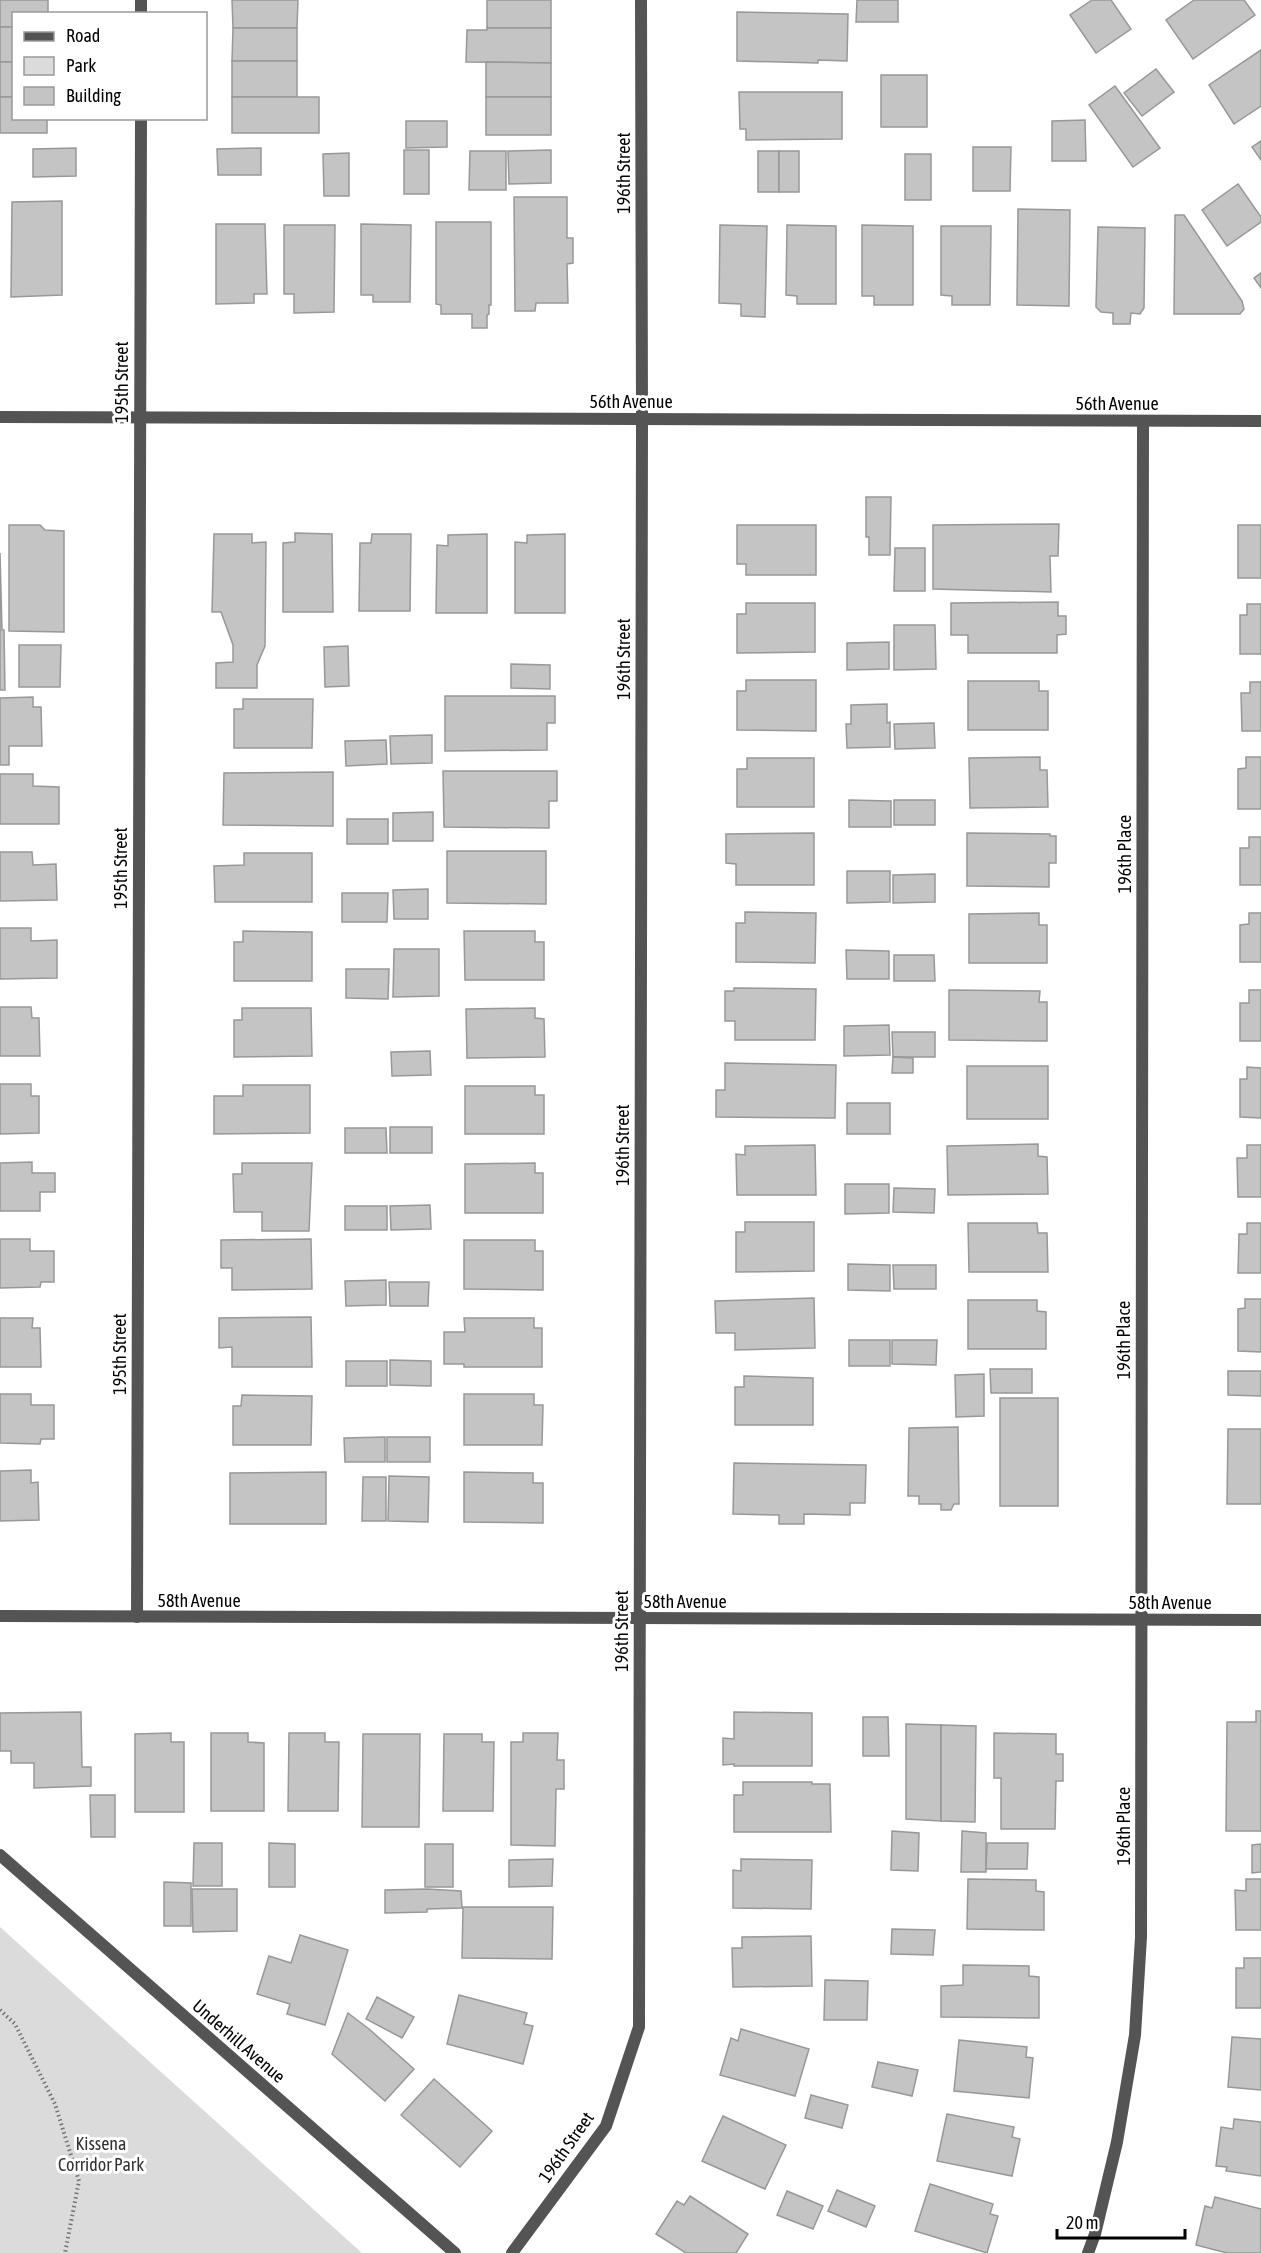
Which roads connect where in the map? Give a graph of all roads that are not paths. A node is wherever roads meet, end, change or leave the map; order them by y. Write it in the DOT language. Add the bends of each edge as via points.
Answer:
graph roads {
  1 [pos="641,0"];
  2 [pos="141,120"];
  3 [pos="0,417"];
  4 [pos="139,417"];
  5 [pos="642,419"];
  6 [pos="1143,421"];
  7 [pos="1261,421"];
  8 [pos="0,1616"];
  9 [pos="137,1617"];
  10 [pos="639,1619"];
  11 [pos="1140,1620"];
  12 [pos="1261,1620"];
  13 [pos="0,1855"];
  14 [pos="455,2253"];
  15 [pos="512,2253"];
  16 [pos="1088,2253"];
  1 -- 5 [label="street, 196th Street"];
  2 -- 4 [label="street, 195th Street"];
  3 -- 4 [label="street, 56th Avenue"];
  4 -- 5 [label="street, 56th Avenue"];
  4 -- 9 [label="street, 195th Street"];
  5 -- 6 [label="street, 56th Avenue"];
  5 -- 10 [label="street, 196th Street"];
  6 -- 7 [label="street, 56th Avenue"];
  6 -- 11 [label="street, 196th Place"];
  8 -- 9 [label="street, 58th Avenue"];
  9 -- 10 [label="street, 58th Avenue"];
  10 -- 11 [label="street, 58th Avenue"];
  10 -- 15 [label="street, 196th Street" via="639,2027 606,2126"];
  11 -- 12 [label="street, 58th Avenue"];
  11 -- 16 [label="street, 196th Place" via="1141,1937 1135,2035 1117,2142"];
  13 -- 14 [label="street, Underhill Avenue"];
}
